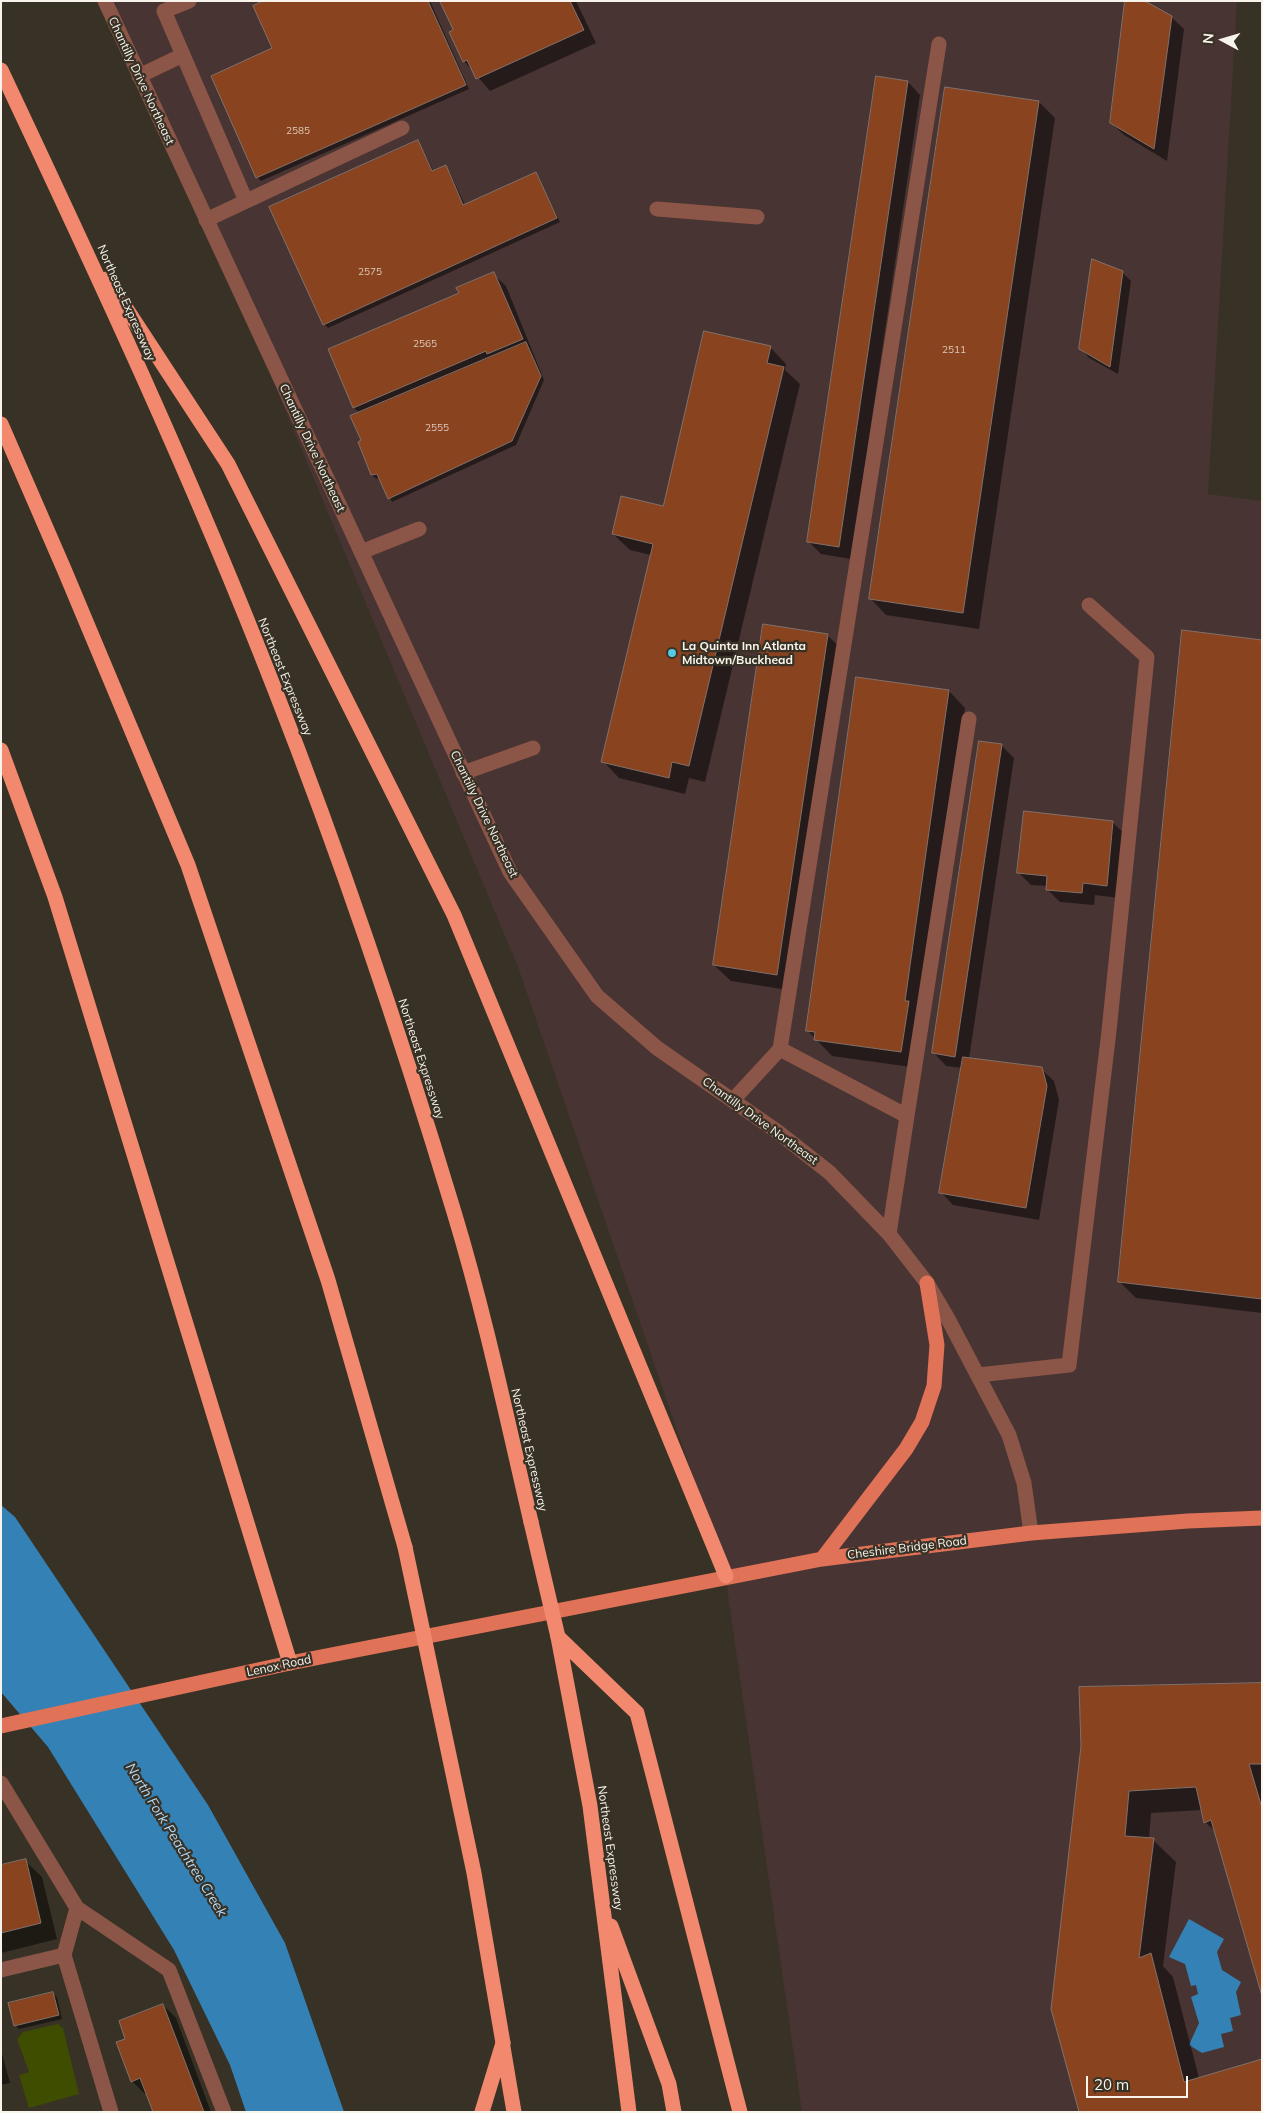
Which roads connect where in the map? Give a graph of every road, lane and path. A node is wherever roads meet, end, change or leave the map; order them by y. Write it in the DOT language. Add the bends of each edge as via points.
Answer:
graph roads {
  1 [pos="104,1"];
  2 [pos="189,1"];
  3 [pos="162,6"];
  4 [pos="939,44"];
  5 [pos="183,55"];
  6 [pos="1,70"];
  7 [pos="139,76"];
  8 [pos="402,128"];
  9 [pos="246,202"];
  10 [pos="657,209"];
  11 [pos="757,217"];
  12 [pos="206,220"];
  13 [pos="81,239"];
  14 [pos="1,424"];
  15 [pos="420,529"];
  16 [pos="361,552"];
  17 [pos="1088,606"];
  18 [pos="969,719"];
  19 [pos="532,748"];
  20 [pos="1,750"];
  21 [pos="463,773"];
  22 [pos="780,1050"];
  23 [pos="733,1100"];
  24 [pos="907,1116"];
  25 [pos="889,1234"];
  26 [pos="926,1283"];
  27 [pos="978,1375"];
  28 [pos="1262,1518"];
  29 [pos="1031,1533"];
  30 [pos="822,1559"];
  31 [pos="726,1576"];
  32 [pos="557,1610"];
  33 [pos="558,1637"];
  34 [pos="290,1663"];
  35 [pos="1,1726"];
  36 [pos="1,1783"];
  37 [pos="602,1902"];
  38 [pos="77,1908"];
  39 [pos="64,1956"];
  40 [pos="1,1970"];
  41 [pos="503,2043"];
  42 [pos="111,2112"];
  43 [pos="224,2112"];
  44 [pos="482,2112"];
  45 [pos="514,2112"];
  46 [pos="629,2112"];
  47 [pos="674,2112"];
  48 [pos="740,2112"];
  1 -- 7 [label="street, Chantilly Drive Northeast"];
  2 -- 3 [label="street"];
  3 -- 5 [label="street"];
  4 -- 22 [label="street"];
  5 -- 7 [label="street"];
  5 -- 9 [label="street"];
  6 -- 13 [label="highway, Northeast Expressway"];
  7 -- 12 [label="street, Chantilly Drive Northeast"];
  8 -- 9 [label="street"];
  9 -- 12 [label="street"];
  10 -- 11 [label="street"];
  12 -- 16 [label="street, Chantilly Drive Northeast"];
  13 -- 31 [label="highway" via="228,464 454,914"];
  13 -- 33 [label="highway, Northeast Expressway, bridge" via="186,475 275,689 374,963 455,1215"];
  14 -- 41 [label="highway, bridge" via="188,865 328,1280 406,1547 474,1873"];
  15 -- 16 [label="street"];
  16 -- 21 [label="street, Chantilly Drive Northeast"];
  17 -- 27 [label="street" via="1147,657 1109,1031 1069,1365"];
  18 -- 24 [label="street"];
  19 -- 21 [label="street"];
  20 -- 34 [label="highway" via="54,897"];
  21 -- 23 [label="street, Chantilly Drive Northeast" via="510,872 597,996 657,1048"];
  22 -- 23 [label="street"];
  22 -- 24 [label="street"];
  23 -- 25 [label="street, Chantilly Drive Northeast" via="830,1173"];
  24 -- 25 [label="street"];
  25 -- 26 [label="street, Chantilly Drive Northeast"];
  26 -- 27 [label="street, Chantilly Drive Northeast"];
  26 -- 30 [label="main road" via="937,1345 934,1386 922,1422 906,1450"];
  27 -- 29 [label="street, Chantilly Drive Northeast" via="1009,1435 1024,1483"];
  28 -- 29 [label="main road, Cheshire Bridge Road"];
  29 -- 30 [label="main road, Cheshire Bridge Road"];
  30 -- 31 [label="main road, Cheshire Bridge Road"];
  31 -- 32 [label="main road, Cheshire Bridge Road"];
  32 -- 34 [label="main road, Lenox Road"];
  33 -- 37 [label="highway, Northeast Expressway" via="590,1806"];
  33 -- 48 [label="highway" via="637,1713"];
  34 -- 35 [label="main road, Lenox Road"];
  36 -- 38 [label="street"];
  37 -- 46 [label="highway, Northeast Expressway"];
  37 -- 47 [label="highway" via="669,2084"];
  38 -- 39 [label="street"];
  38 -- 43 [label="street" via="169,1970"];
  39 -- 40 [label="street"];
  39 -- 42 [label="street"];
  41 -- 44 [label="highway"];
  41 -- 45 [label="highway"];
}
